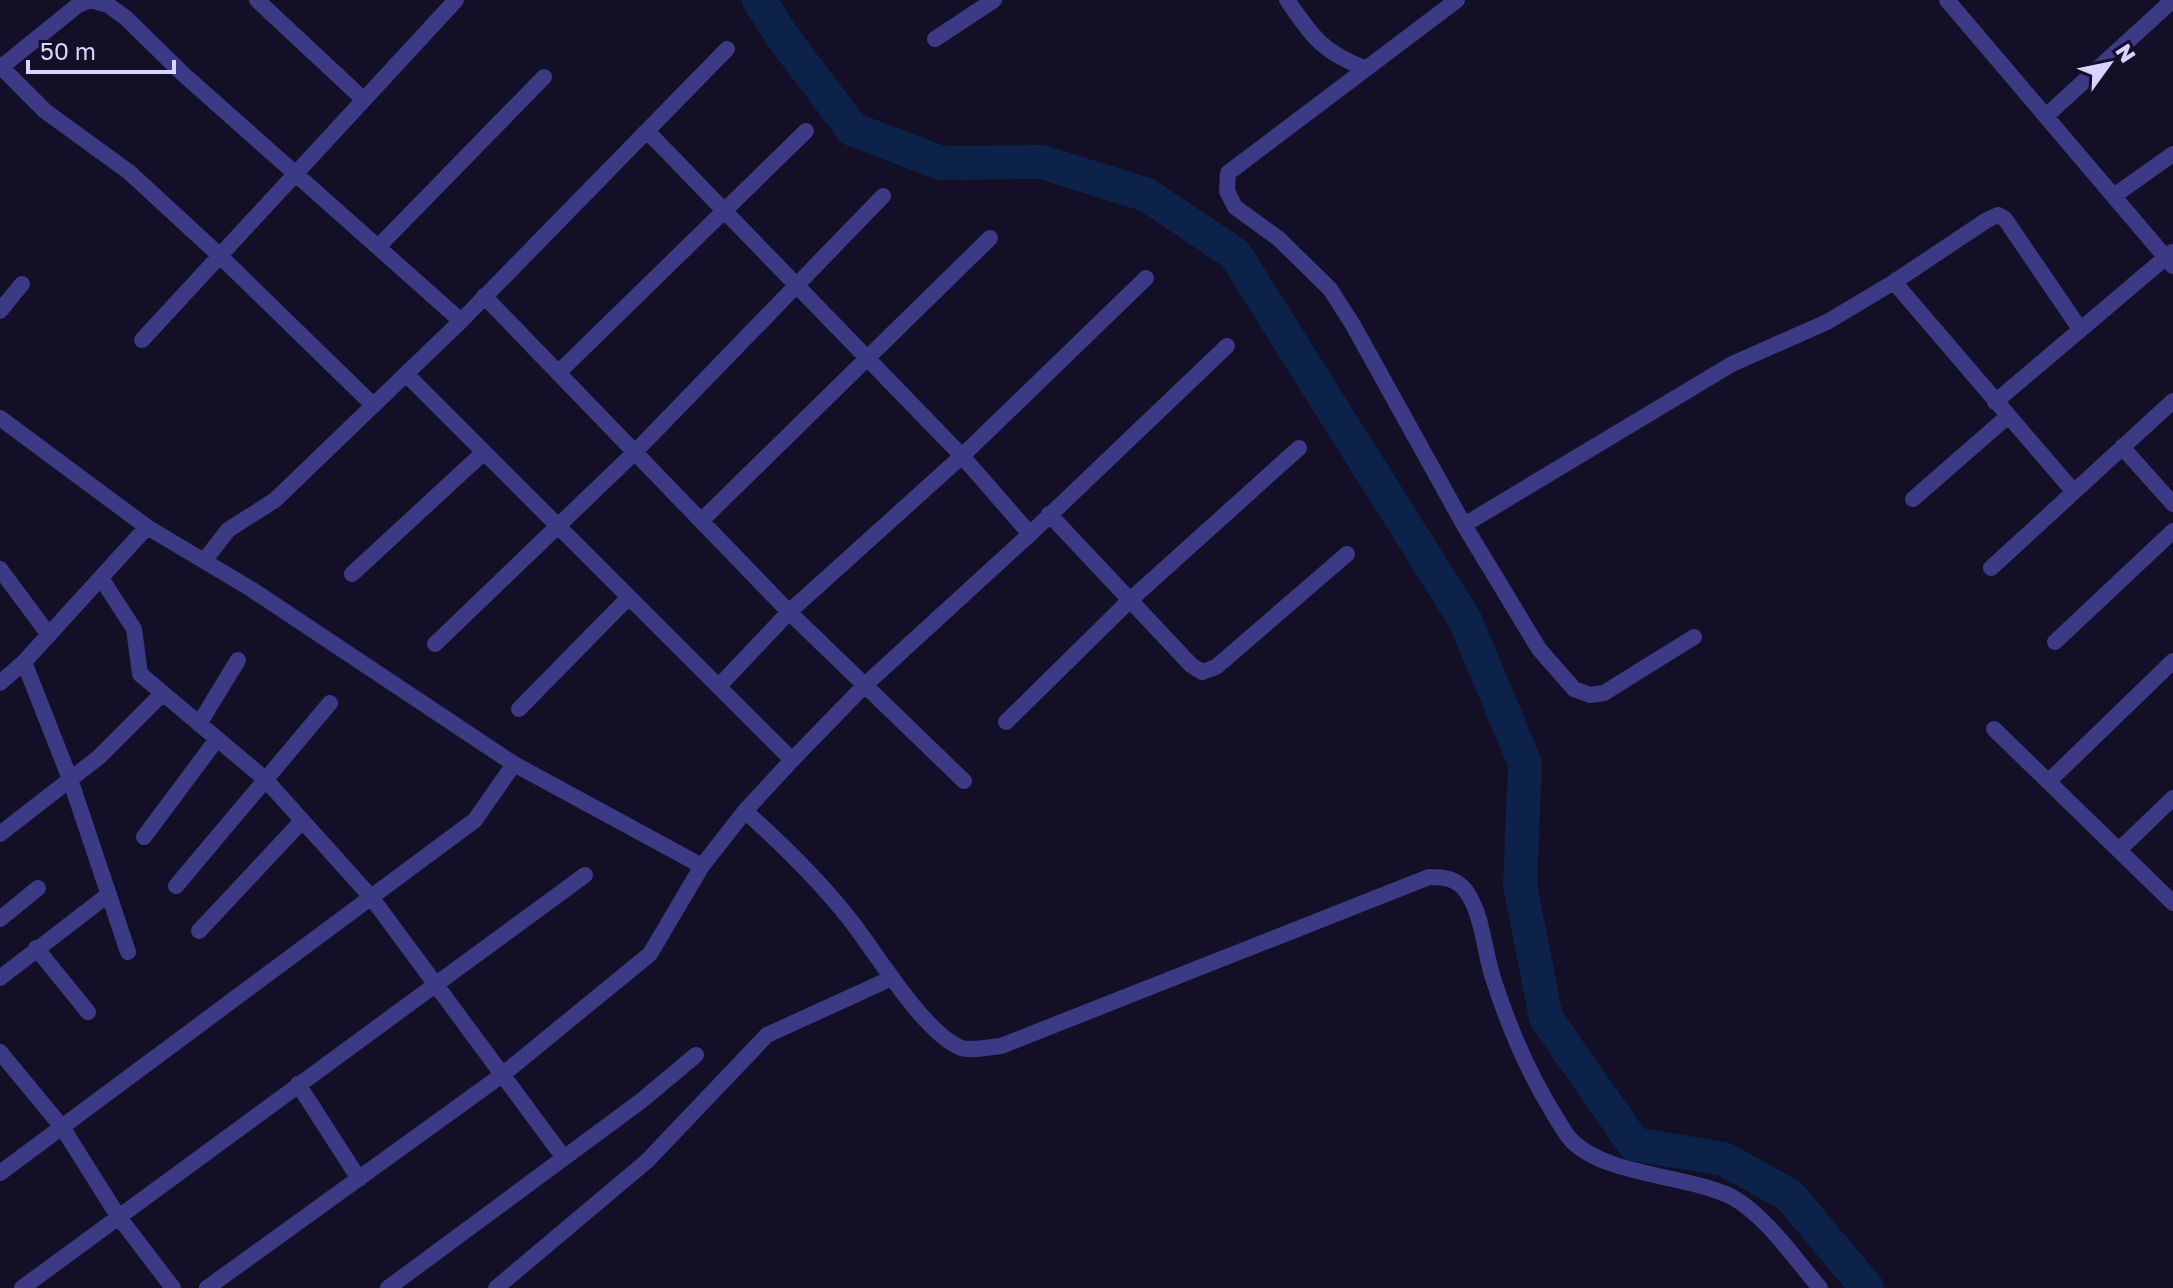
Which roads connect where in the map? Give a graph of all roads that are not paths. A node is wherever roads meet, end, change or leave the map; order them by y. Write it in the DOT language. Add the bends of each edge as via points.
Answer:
graph roads {
  1 [pos="257,0"];
  2 [pos="456,0"];
  3 [pos="994,0"];
  4 [pos="1287,0"];
  5 [pos="1457,0"];
  6 [pos="1947,0"];
  7 [pos="2173,0"];
  8 [pos="935,39"];
  9 [pos="727,49"];
  10 [pos="0,67"];
  11 [pos="1364,68"];
  12 [pos="544,77"];
  13 [pos="363,99"];
  14 [pos="2046,116"];
  15 [pos="647,131"];
  16 [pos="806,131"];
  17 [pos="2173,154"];
  18 [pos="294,173"];
  19 [pos="2115,195"];
  20 [pos="883,196"];
  21 [pos="725,210"];
  22 [pos="990,238"];
  23 [pos="378,247"];
  24 [pos="219,255"];
  25 [pos="2170,258"];
  26 [pos="1146,278"];
  27 [pos="1894,282"];
  28 [pos="22,284"];
  29 [pos="798,284"];
  30 [pos="484,296"];
  31 [pos="0,311"];
  32 [pos="461,321"];
  33 [pos="2080,329"];
  34 [pos="142,340"];
  35 [pos="1227,346"];
  36 [pos="868,358"];
  37 [pos="558,373"];
  38 [pos="406,374"];
  39 [pos="2173,401"];
  40 [pos="1995,402"];
  41 [pos="373,405"];
  42 [pos="2007,417"];
  43 [pos="0,418"];
  44 [pos="2122,447"];
  45 [pos="1299,448"];
  46 [pos="635,452"];
  47 [pos="483,453"];
  48 [pos="962,456"];
  49 [pos="2074,492"];
  50 [pos="1913,499"];
  51 [pos="2173,504"];
  52 [pos="1049,514"];
  53 [pos="701,521"];
  54 [pos="1464,525"];
  55 [pos="147,527"];
  56 [pos="559,528"];
  57 [pos="2173,531"];
  58 [pos="1030,534"];
  59 [pos="1347,554"];
  60 [pos="204,561"];
  61 [pos="1991,568"];
  62 [pos="0,569"];
  63 [pos="352,574"];
  64 [pos="101,578"];
  65 [pos="629,597"];
  66 [pos="1129,601"];
  67 [pos="789,612"];
  68 [pos="49,635"];
  69 [pos="1694,637"];
  70 [pos="2055,642"];
  71 [pos="435,644"];
  72 [pos="238,660"];
  73 [pos="2173,661"];
  74 [pos="24,662"];
  75 [pos="0,683"];
  76 [pos="865,685"];
  77 [pos="719,686"];
  78 [pos="162,694"];
  79 [pos="330,703"];
  80 [pos="519,709"];
  81 [pos="1006,722"];
  82 [pos="199,724"];
  83 [pos="1994,729"];
  84 [pos="217,739"];
  85 [pos="792,760"];
  86 [pos="514,764"];
  87 [pos="70,779"];
  88 [pos="265,779"];
  89 [pos="964,781"];
  90 [pos="2048,782"];
  91 [pos="2173,798"];
  92 [pos="745,811"];
  93 [pos="302,821"];
  94 [pos="0,834"];
  95 [pos="144,837"];
  96 [pos="2119,850"];
  97 [pos="702,866"];
  98 [pos="585,875"];
  99 [pos="176,886"];
  100 [pos="38,888"];
  101 [pos="109,894"];
  102 [pos="371,897"];
  103 [pos="2173,903"];
  104 [pos="0,919"];
  105 [pos="199,931"];
  106 [pos="36,948"];
  107 [pos="128,952"];
  108 [pos="0,978"];
  109 [pos="892,978"];
  110 [pos="435,984"];
  111 [pos="88,1012"];
  112 [pos="0,1052"];
  113 [pos="696,1055"];
  114 [pos="502,1075"];
  115 [pos="298,1084"];
  116 [pos="62,1127"];
  117 [pos="564,1158"];
  118 [pos="0,1173"];
  119 [pos="359,1179"];
  120 [pos="118,1216"];
  121 [pos="22,1288"];
  122 [pos="173,1288"];
  123 [pos="207,1288"];
  124 [pos="388,1288"];
  125 [pos="496,1288"];
  126 [pos="1820,1288"];
  1 -- 13 [label="street"];
  2 -- 13 [label="street"];
  3 -- 8 [label="street"];
  4 -- 11 [label="street" via="1321,45"];
  5 -- 11 [label="street"];
  6 -- 14 [label="street"];
  7 -- 14 [label="street"];
  9 -- 15 [label="street"];
  10 -- 18 [label="street" via="78,5 90,0 108,5"];
  10 -- 24 [label="street" via="45,111 129,172"];
  11 -- 54 [label="street" via="1228,173 1227,191 1235,207 1279,239 1330,289"];
  12 -- 23 [label="street"];
  13 -- 18 [label="street"];
  14 -- 19 [label="street"];
  15 -- 21 [label="street"];
  15 -- 30 [label="street"];
  16 -- 21 [label="street"];
  17 -- 19 [label="street"];
  18 -- 23 [label="street"];
  18 -- 24 [label="street"];
  19 -- 25 [label="street"];
  20 -- 29 [label="street"];
  21 -- 29 [label="street"];
  21 -- 37 [label="street"];
  22 -- 36 [label="street"];
  23 -- 32 [label="street"];
  24 -- 34 [label="street"];
  24 -- 41 [label="street"];
  25 -- 33 [label="street"];
  26 -- 48 [label="street"];
  27 -- 33 [label="street" via="1998,215"];
  27 -- 40 [label="street"];
  27 -- 54 [label="street" via="1827,322 1732,364"];
  28 -- 31 [label="street"];
  29 -- 36 [label="street"];
  29 -- 46 [label="street"];
  30 -- 32 [label="street"];
  30 -- 37 [label="street"];
  32 -- 38 [label="street"];
  33 -- 40 [label="street"];
  35 -- 52 [label="street"];
  36 -- 48 [label="street"];
  36 -- 53 [label="street"];
  37 -- 46 [label="street"];
  38 -- 41 [label="street"];
  38 -- 47 [label="street"];
  39 -- 44 [label="street"];
  40 -- 42 [label="street"];
  41 -- 60 [label="street" via="275,500 228,530"];
  42 -- 49 [label="street"];
  42 -- 50 [label="street"];
  43 -- 55 [label="street"];
  44 -- 49 [label="street"];
  44 -- 51 [label="street"];
  45 -- 66 [label="street"];
  46 -- 53 [label="street"];
  46 -- 56 [label="street"];
  47 -- 56 [label="street"];
  47 -- 63 [label="street"];
  48 -- 58 [label="street"];
  48 -- 67 [label="street"];
  49 -- 61 [label="street"];
  52 -- 58 [label="street"];
  52 -- 66 [label="street"];
  53 -- 67 [label="street"];
  54 -- 69 [label="street" via="1539,649 1574,689 1604,693"];
  55 -- 60 [label="street"];
  55 -- 64 [label="street"];
  56 -- 65 [label="street"];
  56 -- 71 [label="street"];
  57 -- 70 [label="street"];
  58 -- 76 [label="street"];
  59 -- 66 [label="street" via="1216,667 1202,672"];
  60 -- 86 [label="street"];
  62 -- 68 [label="street"];
  64 -- 68 [label="street"];
  64 -- 78 [label="street" via="134,629 140,674"];
  65 -- 77 [label="street"];
  65 -- 80 [label="street"];
  66 -- 81 [label="street"];
  67 -- 76 [label="street"];
  67 -- 77 [label="street"];
  68 -- 74 [label="street"];
  72 -- 82 [label="street"];
  73 -- 90 [label="street"];
  74 -- 75 [label="street"];
  74 -- 87 [label="street"];
  76 -- 85 [label="street"];
  76 -- 89 [label="street"];
  77 -- 85 [label="street"];
  78 -- 82 [label="street"];
  78 -- 87 [label="street"];
  79 -- 88 [label="street"];
  82 -- 84 [label="street"];
  83 -- 90 [label="street"];
  84 -- 88 [label="street"];
  84 -- 95 [label="street"];
  85 -- 92 [label="street"];
  86 -- 97 [label="street"];
  86 -- 102 [label="street" via="475,820"];
  87 -- 94 [label="street"];
  87 -- 101 [label="street"];
  88 -- 93 [label="street"];
  88 -- 99 [label="street"];
  90 -- 96 [label="street"];
  91 -- 96 [label="street"];
  92 -- 97 [label="street"];
  92 -- 109 [label="street" via="815,879"];
  93 -- 102 [label="street"];
  93 -- 105 [label="street"];
  96 -- 103 [label="street"];
  97 -- 114 [label="street" via="650,954"];
  98 -- 110 [label="street"];
  100 -- 104 [label="street"];
  101 -- 106 [label="street"];
  101 -- 107 [label="street"];
  102 -- 110 [label="street"];
  102 -- 116 [label="street"];
  106 -- 108 [label="street"];
  106 -- 111 [label="street"];
  109 -- 125 [label="street" via="767,1035 647,1161"];
  109 -- 126 [label="street" via="941,1034 961,1048 1001,1046 1429,877 1449,878 1465,890 1475,908 1516,1039 1572,1142 1623,1167 1731,1197 1752,1210"];
  110 -- 114 [label="street"];
  110 -- 115 [label="street"];
  112 -- 116 [label="street"];
  113 -- 117 [label="street"];
  114 -- 117 [label="street"];
  114 -- 119 [label="street"];
  115 -- 119 [label="street"];
  115 -- 120 [label="street"];
  116 -- 118 [label="street"];
  116 -- 120 [label="street"];
  117 -- 124 [label="street"];
  119 -- 123 [label="street"];
  120 -- 121 [label="street"];
  120 -- 122 [label="street"];
}
